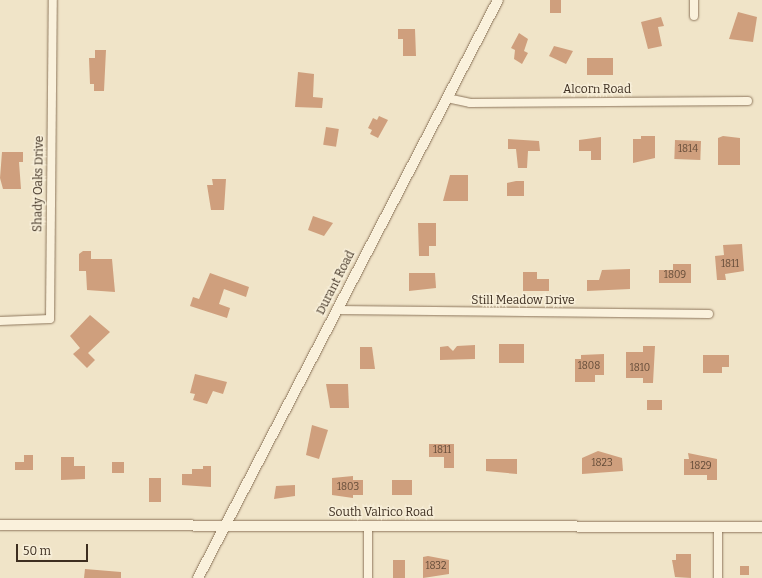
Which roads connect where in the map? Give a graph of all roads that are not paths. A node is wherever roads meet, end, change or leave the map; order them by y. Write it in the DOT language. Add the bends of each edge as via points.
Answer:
graph roads {
  1 [pos="53,0"];
  2 [pos="498,0"];
  3 [pos="694,0"];
  4 [pos="694,16"];
  5 [pos="447,98"];
  6 [pos="748,101"];
  7 [pos="336,310"];
  8 [pos="709,314"];
  9 [pos="0,321"];
  10 [pos="0,525"];
  11 [pos="225,525"];
  12 [pos="368,526"];
  13 [pos="718,528"];
  14 [pos="762,528"];
  15 [pos="198,578"];
  16 [pos="368,578"];
  17 [pos="718,578"];
  1 -- 9 [label="street, Shady Oaks Drive" via="50,319"];
  2 -- 5 [label="street, Durant Road"];
  3 -- 4 [label="street"];
  5 -- 6 [label="street, Alcorn Road" via="470,103"];
  5 -- 7 [label="street, Durant Road"];
  7 -- 8 [label="street, Still Meadow Drive"];
  7 -- 11 [label="street, Durant Road"];
  10 -- 11 [label="street, South Valrico Road"];
  11 -- 12 [label="street, South Valrico Road"];
  11 -- 15 [label="street, Durant Road"];
  12 -- 13 [label="street, South Valrico Road"];
  12 -- 16 [label="street"];
  13 -- 14 [label="street, South Valrico Road"];
  13 -- 17 [label="street"];
}
